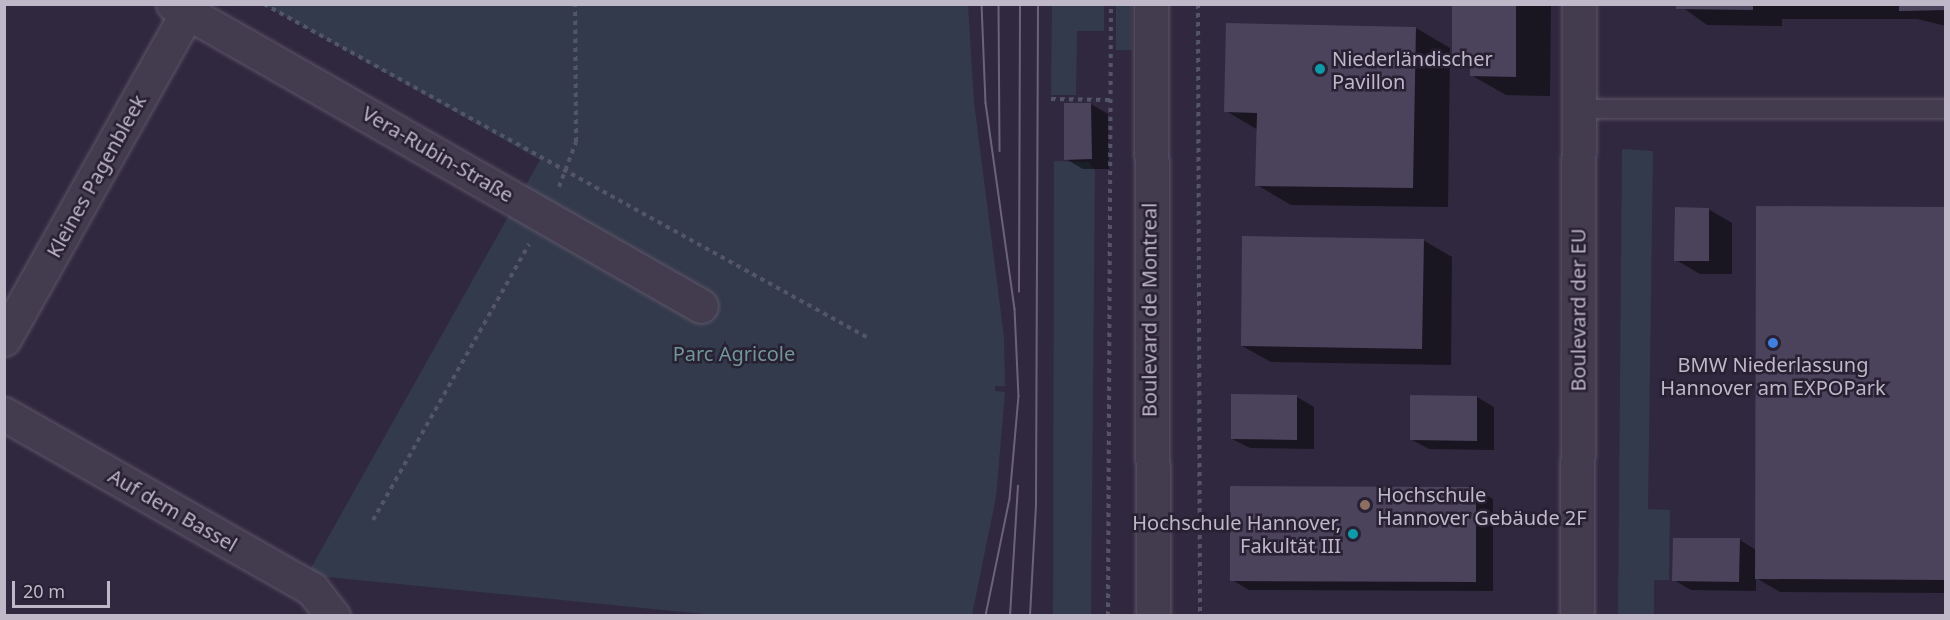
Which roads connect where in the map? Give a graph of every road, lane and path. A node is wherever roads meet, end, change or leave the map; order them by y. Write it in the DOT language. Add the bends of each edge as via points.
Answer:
graph roads {
  1 [pos="264,4"];
  2 [pos="575,4"];
  3 [pos="1111,4"];
  4 [pos="1151,4"];
  5 [pos="1198,4"];
  6 [pos="1579,4"];
  7 [pos="180,9"];
  8 [pos="1051,99"];
  9 [pos="1110,100"];
  10 [pos="1579,109"];
  11 [pos="1946,109"];
  12 [pos="565,173"];
  13 [pos="545,216"];
  14 [pos="701,306"];
  15 [pos="4,339"];
  16 [pos="870,339"];
  17 [pos="4,414"];
  18 [pos="373,520"];
  19 [pos="333,615"];
  20 [pos="1108,615"];
  21 [pos="1153,615"];
  22 [pos="1200,615"];
  23 [pos="1577,615"];
  1 -- 12 [label="path"];
  2 -- 12 [label="path" via="576,142"];
  3 -- 9 [label="path"];
  4 -- 21 [label="street, Boulevard de Montreal"];
  5 -- 22 [label="path"];
  6 -- 10 [label="street, Boulevard der EU"];
  7 -- 13 [label="street, Vera-Rubin-Straße"];
  7 -- 15 [label="street, Kleines Pagenbleek"];
  8 -- 9 [label="path"];
  9 -- 20 [label="path"];
  10 -- 11 [label="lane"];
  10 -- 23 [label="street, Boulevard der EU"];
  12 -- 13 [label="path"];
  12 -- 16 [label="path"];
  13 -- 14 [label="street, Vera-Rubin-Straße"];
  13 -- 18 [label="path"];
  17 -- 19 [label="street, Auf dem Bassel" via="312,589"];
}
